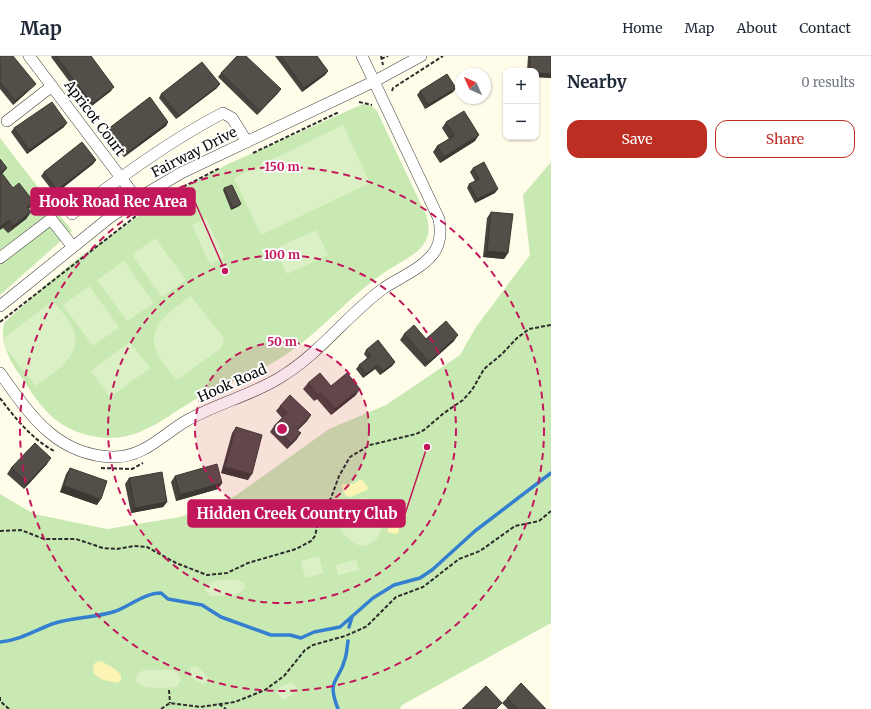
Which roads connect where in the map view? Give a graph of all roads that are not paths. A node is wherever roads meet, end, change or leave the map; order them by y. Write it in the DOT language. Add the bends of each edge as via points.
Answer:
graph roads {
  1 [pos="29,56"];
  2 [pos="362,56"];
  3 [pos="421,56"];
  4 [pos="375,81"];
  5 [pos="52,86"];
  6 [pos="7,121"];
  7 [pos="246,142"];
  8 [pos="121,177"];
  9 [pos="137,199"];
  10 [pos="72,214"];
  11 [pos="73,247"];
  12 [pos="0,258"];
  13 [pos="0,306"];
  14 [pos="0,373"];
  1 -- 5 [label="street, Apricot Court"];
  2 -- 4 [label="street, Hook Road"];
  3 -- 4 [label="street, Fairway Drive"];
  4 -- 7 [label="street, Fairway Drive"];
  4 -- 14 [label="street, Hook Road" via="439,219 440,240 429,259 384,288 304,361 261,388 203,411 145,450 115,457 82,451 42,428"];
  5 -- 6 [label="street"];
  5 -- 8 [label="street, Apricot Court"];
  7 -- 8 [label="street" via="232,118 223,113 190,130"];
  7 -- 9 [label="street, Fairway Drive" via="181,173"];
  8 -- 9 [label="street, Apricot Court"];
  8 -- 10 [label="street"];
  9 -- 11 [label="street, Fairway Drive"];
  11 -- 12 [label="street" via="51,219"];
  11 -- 13 [label="street, Fairway Drive"];
}
